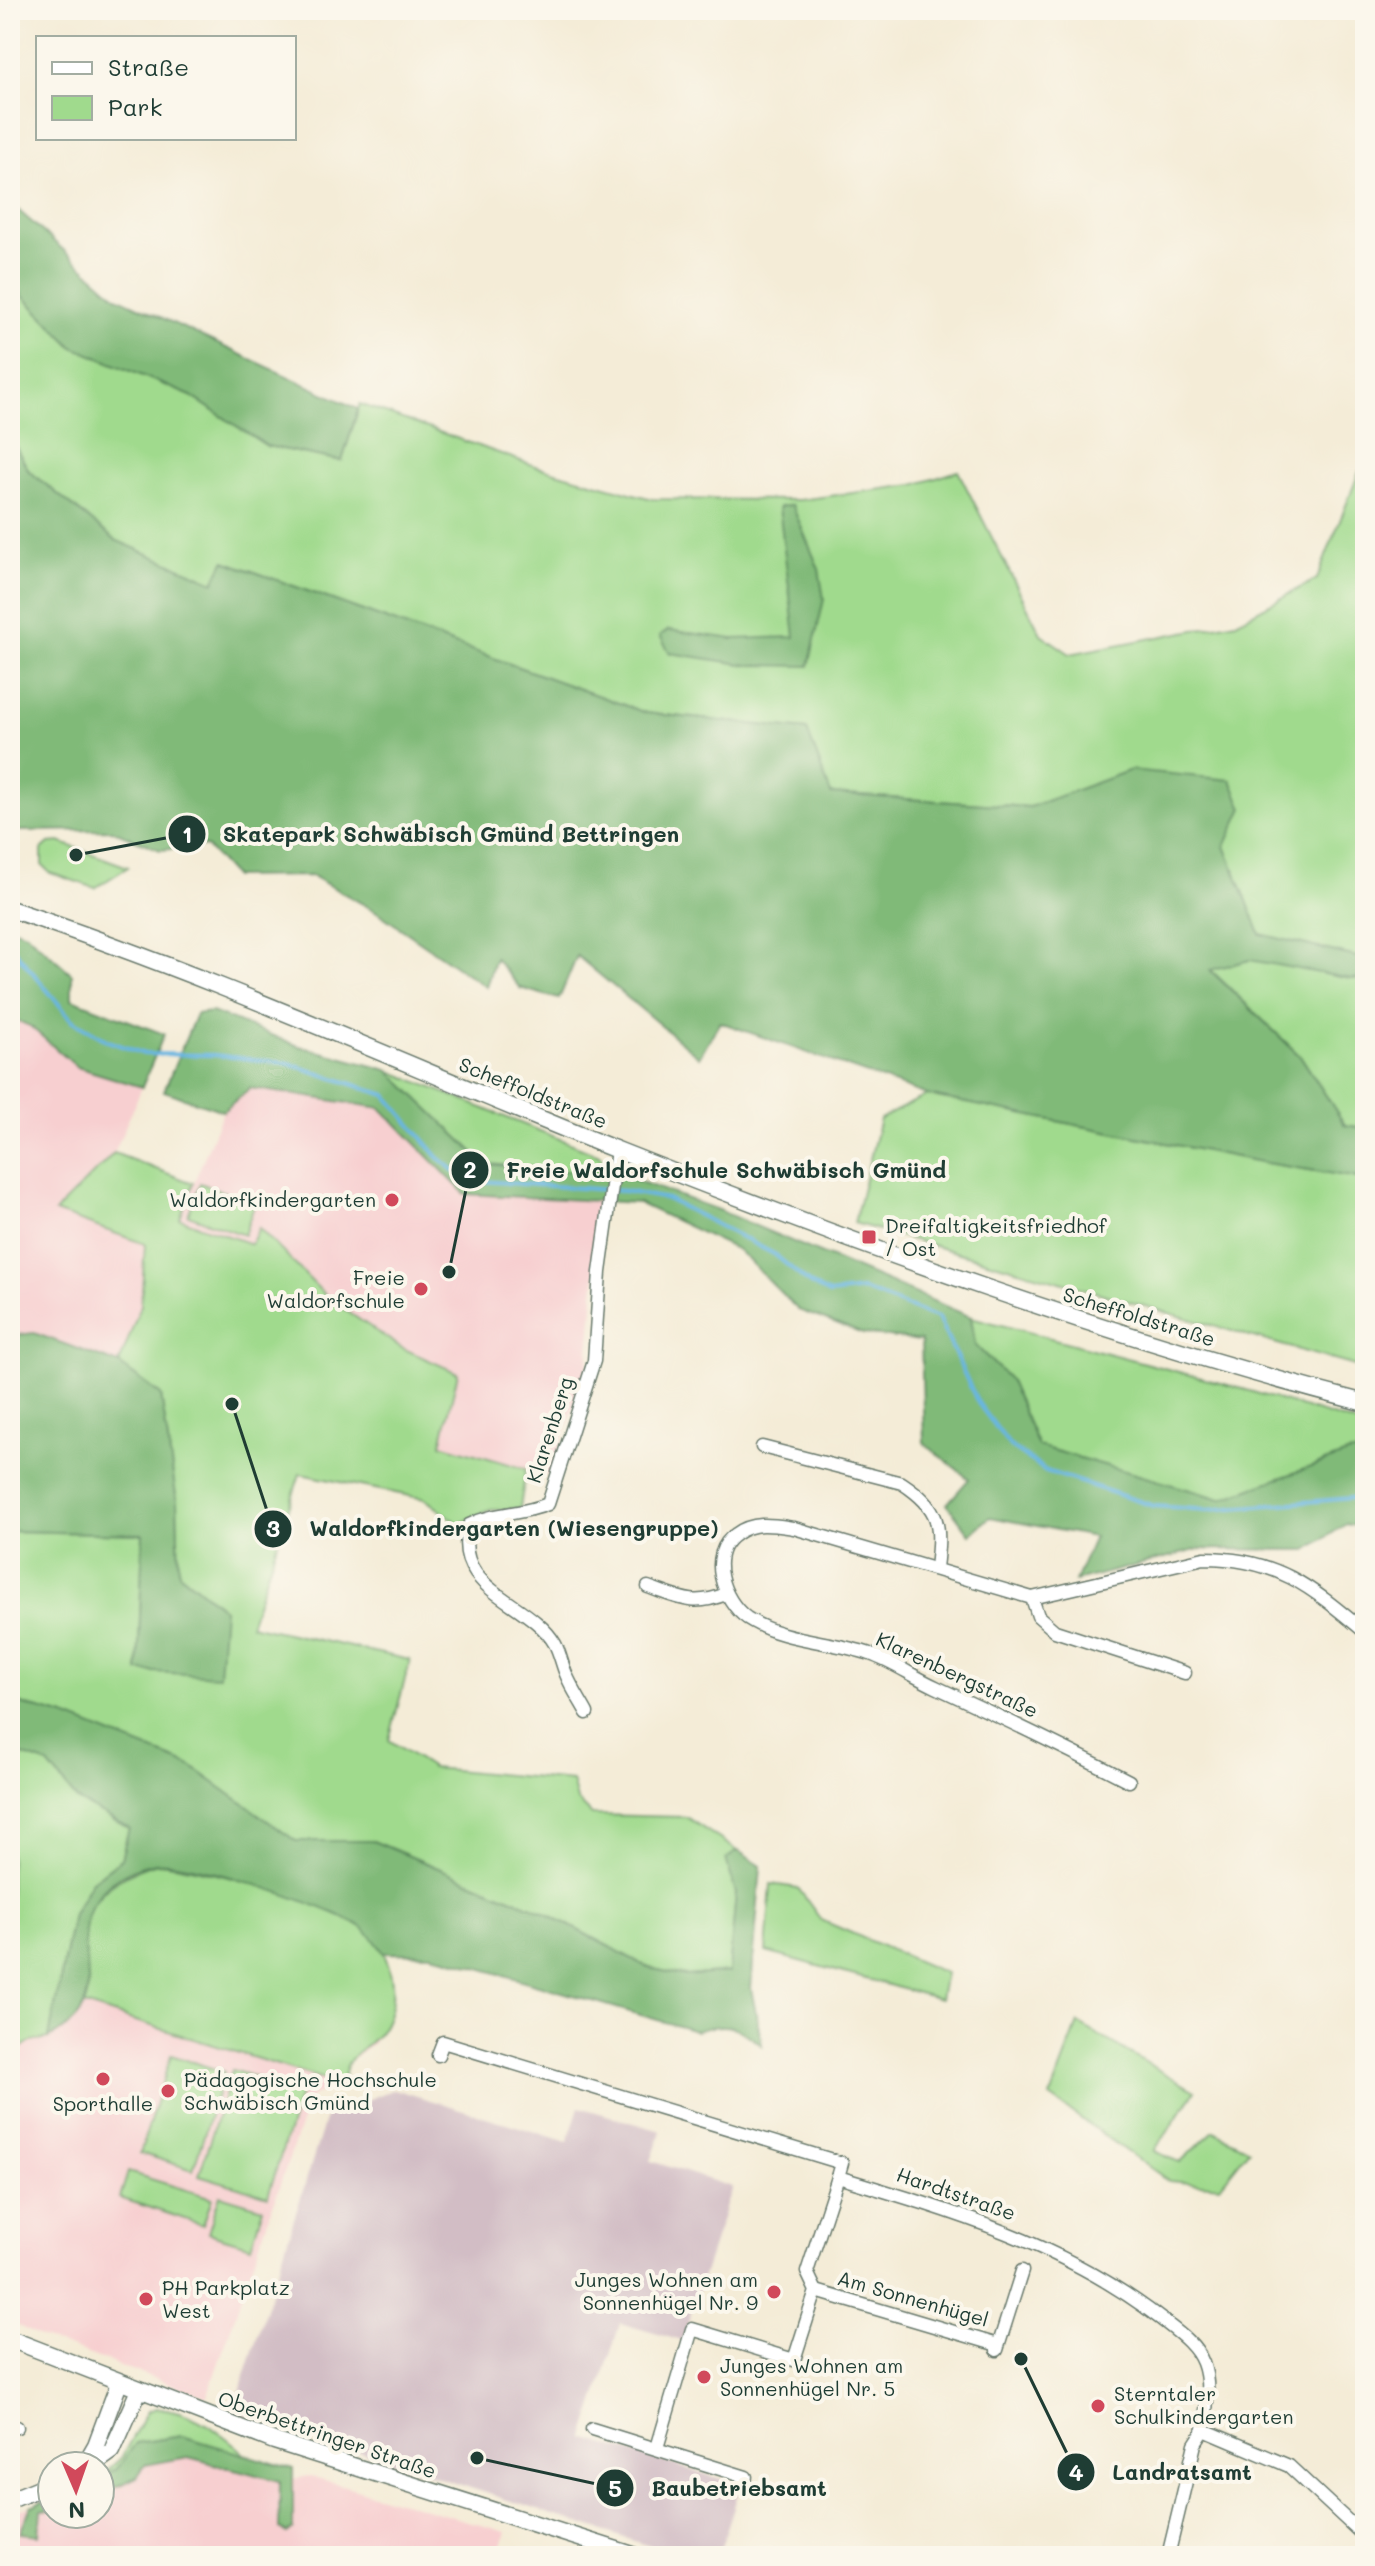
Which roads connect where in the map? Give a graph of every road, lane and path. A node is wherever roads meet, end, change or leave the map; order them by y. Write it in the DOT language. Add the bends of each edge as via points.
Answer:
graph roads {
  1 [pos="10,909"];
  2 [pos="615,1157"];
  3 [pos="1365,1403"];
  4 [pos="762,1447"];
  5 [pos="936,1568"];
  6 [pos="648,1587"];
  7 [pos="726,1594"];
  8 [pos="1032,1598"];
  9 [pos="1365,1632"];
  10 [pos="1185,1673"];
  11 [pos="587,1713"];
  12 [pos="1129,1781"];
  13 [pos="438,2055"];
  14 [pos="838,2177"];
  15 [pos="1022,2271"];
  16 [pos="816,2291"];
  17 [pos="10,2339"];
  18 [pos="119,2383"];
  19 [pos="139,2390"];
  20 [pos="592,2429"];
  21 [pos="1204,2430"];
  22 [pos="657,2448"];
  23 [pos="93,2450"];
  24 [pos="112,2450"];
  25 [pos="746,2477"];
  26 [pos="36,2489"];
  27 [pos="10,2500"];
  28 [pos="1365,2537"];
  29 [pos="636,2556"];
  30 [pos="1168,2556"];
  1 -- 2 [label="main road, Scheffoldstraße" via="200,978"];
  2 -- 3 [label="main road, Scheffoldstraße" via="989,1291 1252,1374"];
  2 -- 11 [label="street, Klarenberg" via="594,1361 548,1504 529,1512 491,1514 469,1525 464,1544 490,1590 554,1643"];
  4 -- 5 [label="street" via="902,1483 921,1495 935,1511 940,1532"];
  5 -- 7 [label="street" via="768,1524 750,1526 733,1536 723,1551 719,1568"];
  5 -- 8 [label="street"];
  6 -- 7 [label="street" via="690,1602"];
  7 -- 12 [label="street, Klarenbergstraße" via="746,1617 778,1632 871,1654"];
  8 -- 9 [label="street" via="1204,1558 1232,1558 1285,1572 1309,1585"];
  8 -- 10 [label="street" via="1038,1616 1055,1631"];
  13 -- 14 [label="street, Hardtstraße" via="443,2042 827,2158 842,2163"];
  14 -- 16 [label="street, Am Sonnenhügel" via="807,2272"];
  14 -- 21 [label="street, Hardtstraße" via="1014,2234 1070,2260 1142,2305 1184,2338 1203,2364"];
  15 -- 16 [label="street, Am Sonnenhügel" via="998,2348"];
  16 -- 22 [label="street, Am Sonnenhügel" via="794,2360 692,2329"];
  17 -- 18 [label="main road, Oberbettringer Straße"];
  18 -- 19 [label="main road, Oberbettringer Straße"];
  18 -- 23 [label="main road"];
  19 -- 24 [label="main road"];
  19 -- 29 [label="main road, Oberbettringer Straße" via="340,2464"];
  20 -- 22 [label="street"];
  21 -- 28 [label="street" via="1289,2466"];
  21 -- 30 [label="street, Hardtstraße" via="1195,2444"];
  22 -- 25 [label="street"];
  26 -- 27 [label="main road"];
}
